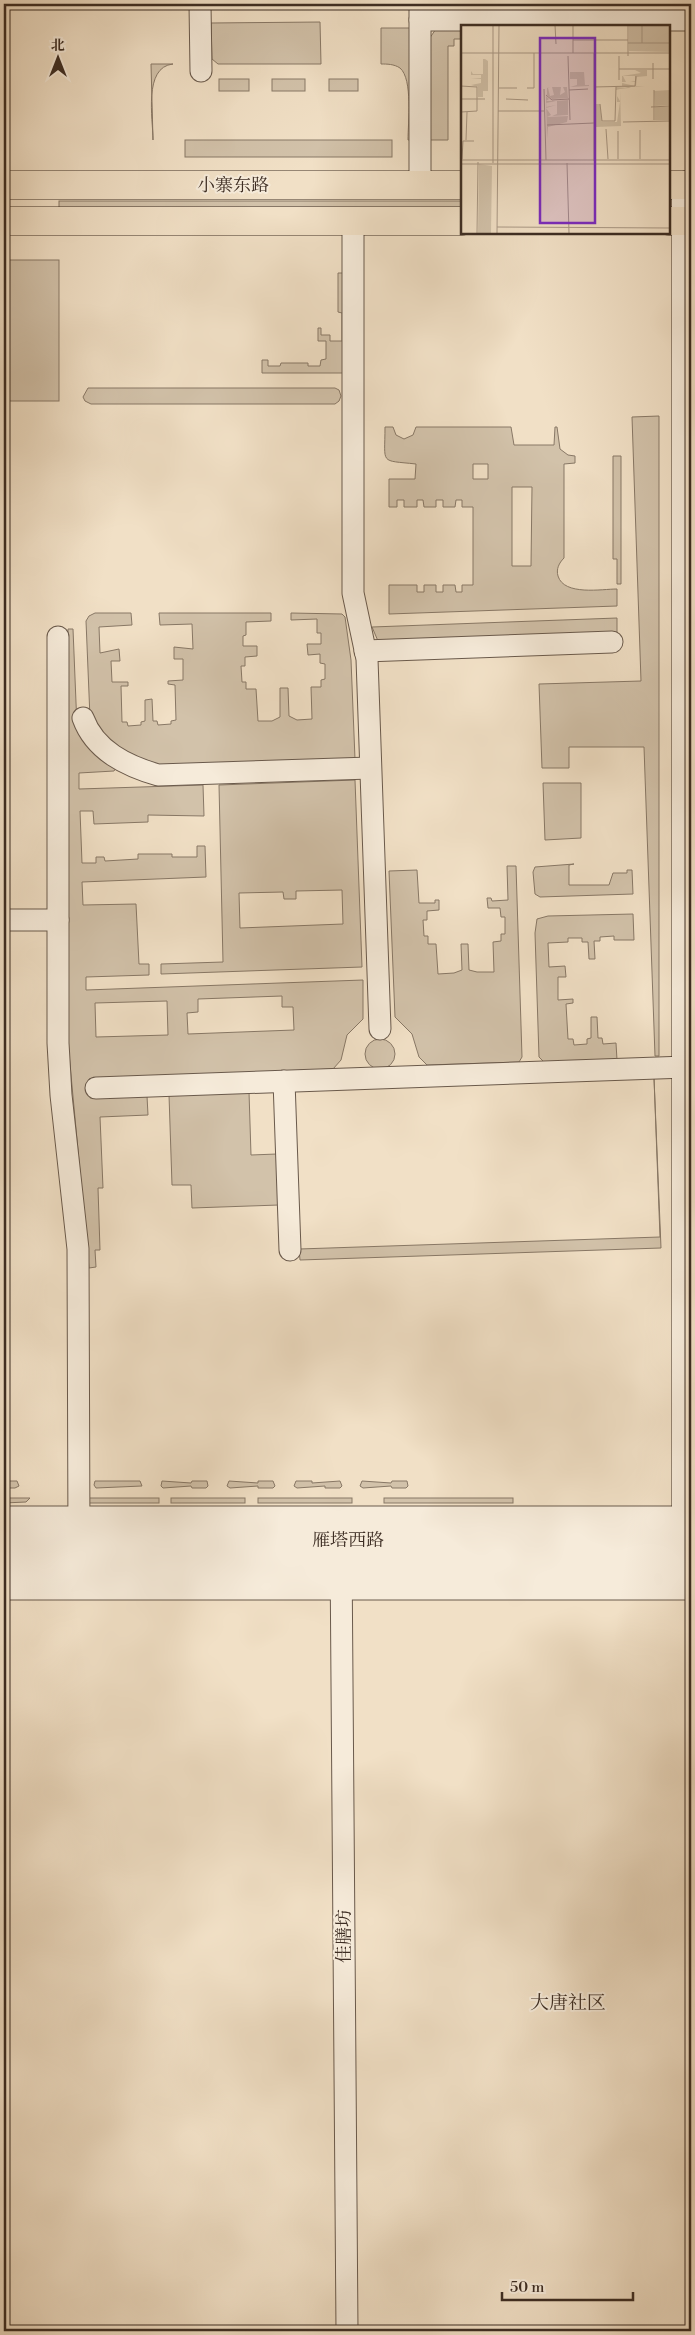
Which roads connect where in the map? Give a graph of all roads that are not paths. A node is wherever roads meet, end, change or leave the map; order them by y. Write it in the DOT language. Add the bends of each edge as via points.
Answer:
graph roads {
  1 [pos="200,4"];
  2 [pos="420,12"];
  3 [pos="691,20"];
  4 [pos="201,71"];
  5 [pos="4,185"];
  6 [pos="420,185"];
  7 [pos="461,185"];
  8 [pos="682,185"];
  9 [pos="4,221"];
  10 [pos="353,221"];
  11 [pos="461,221"];
  12 [pos="682,221"];
  13 [pos="689,610"];
  14 [pos="58,637"];
  15 [pos="612,642"];
  16 [pos="365,651"];
  17 [pos="83,718"];
  18 [pos="370,768"];
  19 [pos="4,920"];
  20 [pos="58,920"];
  21 [pos="380,1029"];
  22 [pos="686,1067"];
  23 [pos="284,1081"];
  24 [pos="96,1088"];
  25 [pos="290,1250"];
  26 [pos="4,1517"];
  27 [pos="79,1529"];
  28 [pos="4,1540"];
  29 [pos="689,1548"];
  30 [pos="341,1565"];
  31 [pos="4,1567"];
  32 [pos="4,1589"];
  33 [pos="347,2331"];
  1 -- 4 [label="street"];
  2 -- 3 [label="street"];
  2 -- 6 [label="street"];
  5 -- 6 [label="main road, 小寨东路"];
  6 -- 7 [label="main road, 小寨东路"];
  8 -- 12 [label="street"];
  9 -- 10 [label="main road, 小寨东路"];
  10 -- 11 [label="main road, 小寨东路"];
  10 -- 16 [label="street" via="353,593"];
  12 -- 13 [label="street"];
  13 -- 22 [label="street"];
  14 -- 20 [label="street"];
  15 -- 16 [label="street"];
  16 -- 18 [label="street"];
  17 -- 18 [label="street" via="89,731 118,759 158,775"];
  18 -- 21 [label="street"];
  19 -- 20 [label="street"];
  20 -- 27 [label="street" via="59,1067 79,1276"];
  22 -- 23 [label="street"];
  22 -- 29 [label="street"];
  23 -- 24 [label="street"];
  23 -- 25 [label="street"];
  26 -- 27 [label="street"];
  27 -- 28 [label="street, 雁塔西路"];
  27 -- 29 [label="street"];
  27 -- 30 [label="street, 雁塔西路"];
  29 -- 30 [label="street, 雁塔西路"];
  30 -- 31 [label="street, 雁塔西路"];
  30 -- 32 [label="street"];
  30 -- 33 [label="street, 佳膳坊"];
}
